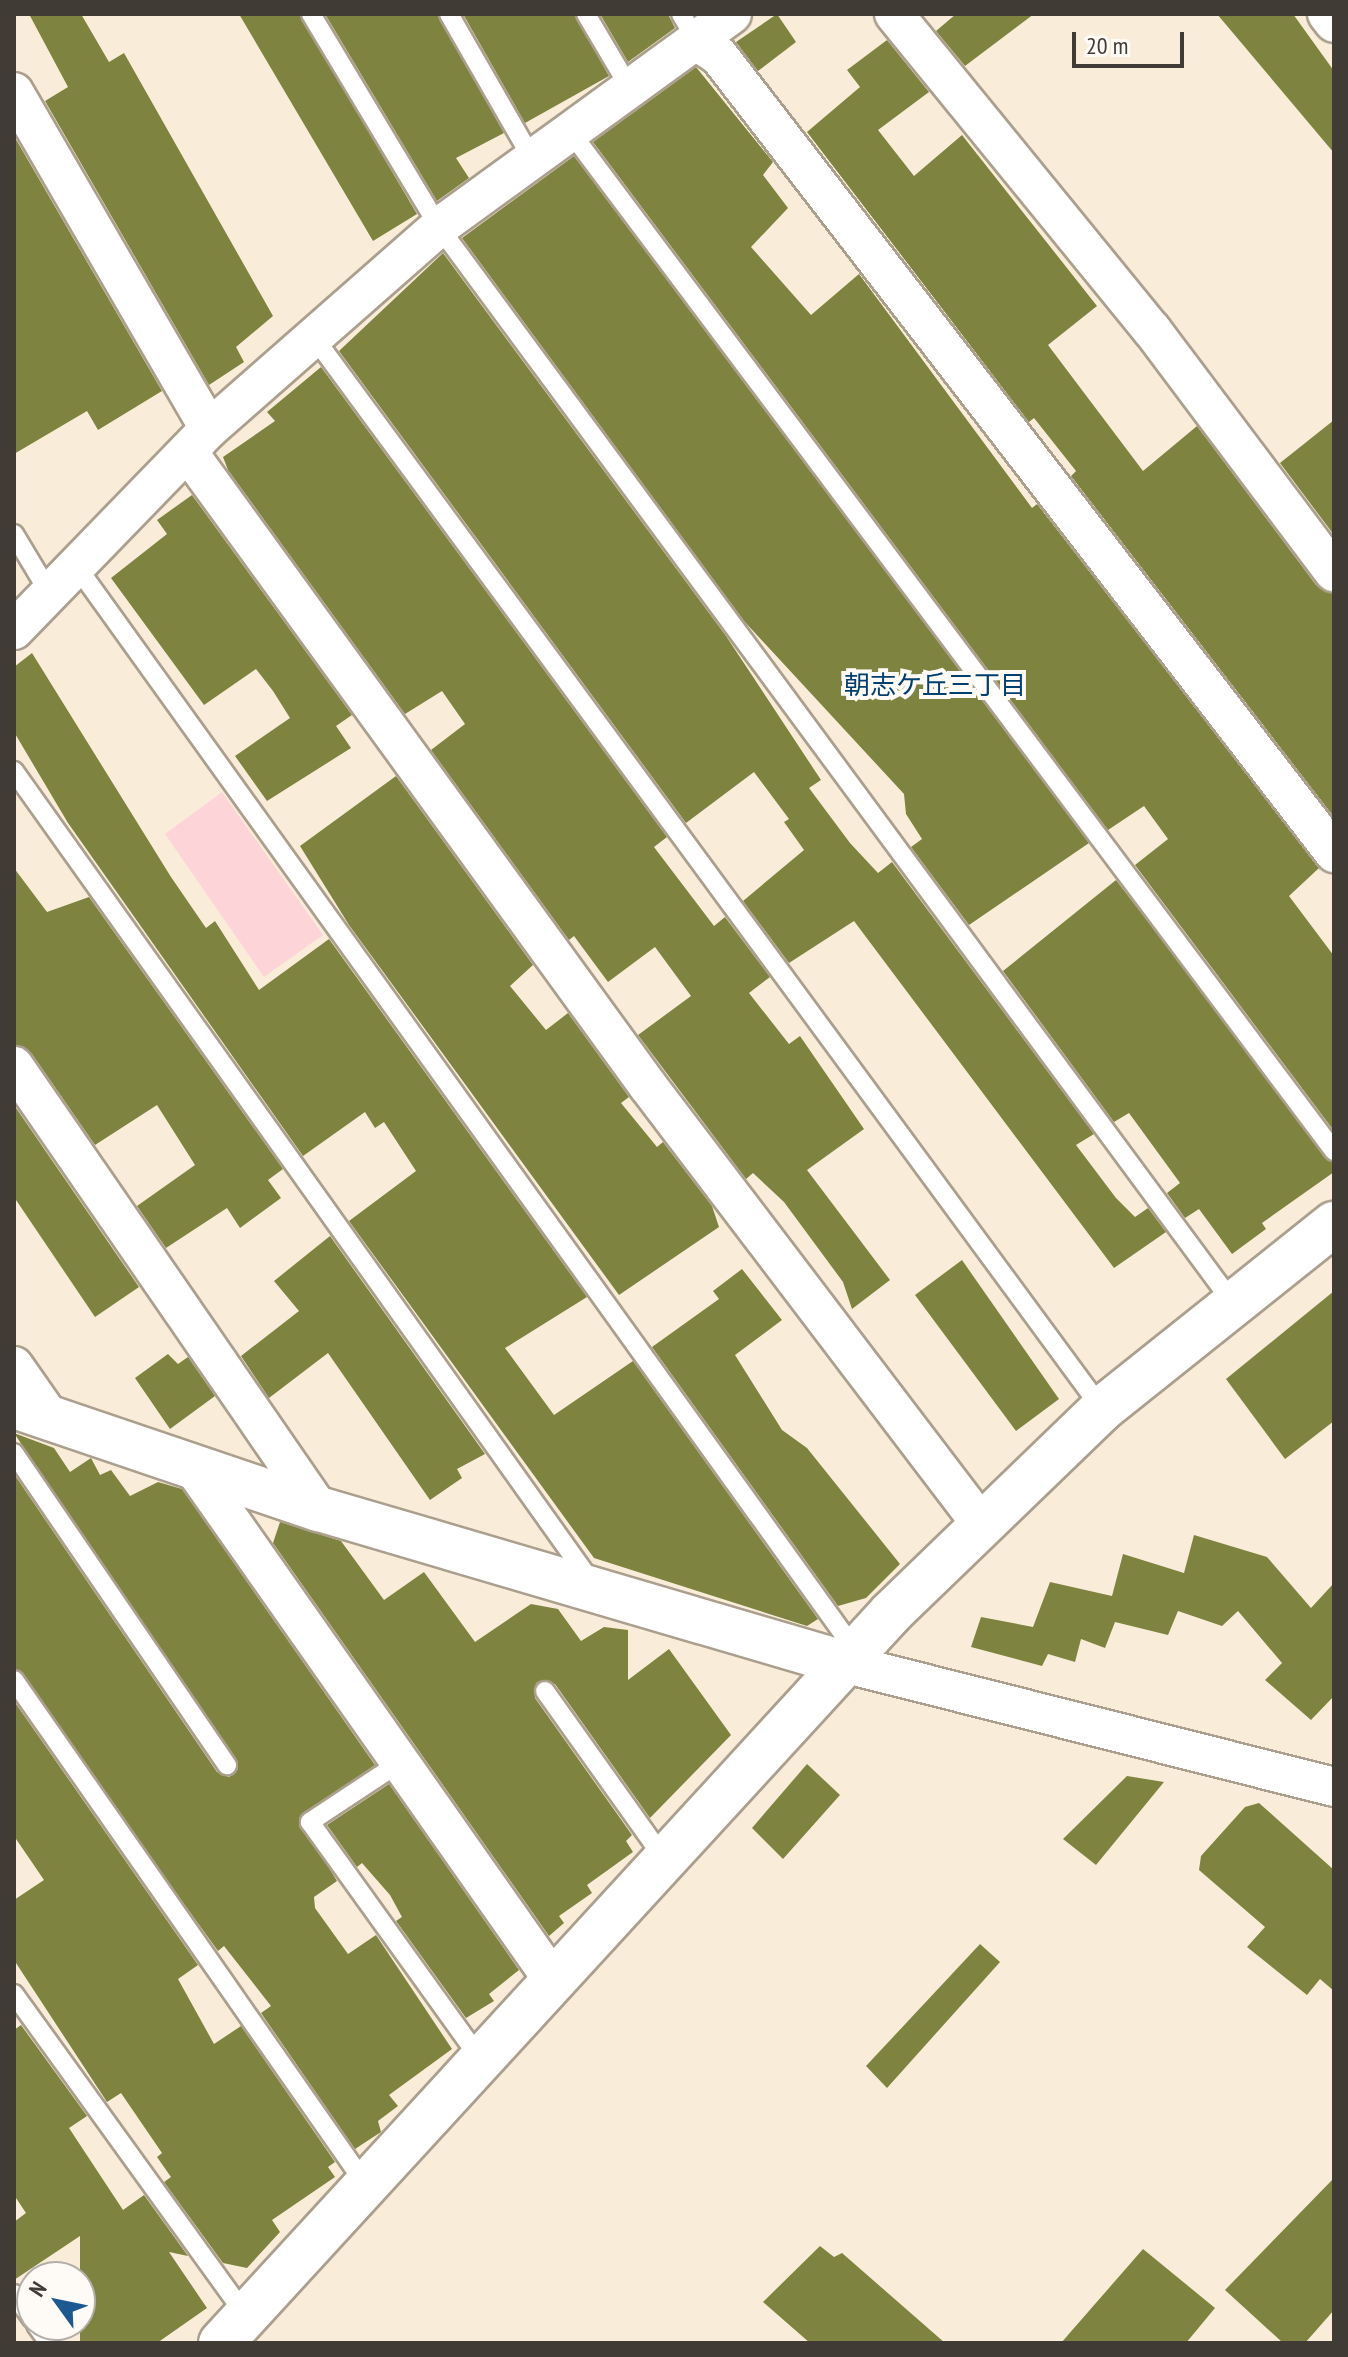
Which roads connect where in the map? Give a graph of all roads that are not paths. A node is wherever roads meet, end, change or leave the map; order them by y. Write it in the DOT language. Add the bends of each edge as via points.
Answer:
graph roads {
  1 [pos="311,14"];
  2 [pos="449,14"];
  3 [pos="586,14"];
  4 [pos="732,14"];
  5 [pos="894,14"];
  6 [pos="1327,14"];
  7 [pos="1334,23"];
  8 [pos="690,28"];
  9 [pos="631,90"];
  10 [pos="14,92"];
  11 [pos="572,134"];
  12 [pos="534,162"];
  13 [pos="439,227"];
  14 [pos="313,336"];
  15 [pos="198,440"];
  16 [pos="14,534"];
  17 [pos="77,567"];
  18 [pos="1334,572"];
  19 [pos="50,594"];
  20 [pos="14,630"];
  21 [pos="14,771"];
  22 [pos="1334,853"];
  23 [pos="14,1066"];
  24 [pos="1334,1151"];
  25 [pos="1334,1224"];
  26 [pos="1233,1303"];
  27 [pos="14,1366"];
  28 [pos="1102,1409"];
  29 [pos="33,1412"];
  30 [pos="14,1453"];
  31 [pos="190,1463"];
  32 [pos="319,1509"];
  33 [pos="981,1524"];
  34 [pos="601,1596"];
  35 [pos="849,1656"];
  36 [pos="14,1680"];
  37 [pos="545,1691"];
  38 [pos="399,1763"];
  39 [pos="227,1765"];
  40 [pos="1334,1787"];
  41 [pos="663,1857"];
  42 [pos="553,1980"];
  43 [pos="14,1994"];
  44 [pos="481,2060"];
  45 [pos="367,2187"];
  46 [pos="233,2330"];
  1 -- 13 [label="lane"];
  2 -- 12 [label="lane"];
  3 -- 9 [label="lane"];
  4 -- 8 [label="street"];
  5 -- 18 [label="street" via="1152,330"];
  6 -- 7 [label="street"];
  8 -- 9 [label="street"];
  8 -- 22 [label="street" via="758,105"];
  9 -- 11 [label="street"];
  10 -- 15 [label="street"];
  11 -- 12 [label="street"];
  11 -- 24 [label="lane"];
  12 -- 13 [label="street"];
  13 -- 14 [label="street"];
  13 -- 26 [label="lane"];
  14 -- 15 [label="street"];
  14 -- 28 [label="lane"];
  15 -- 17 [label="street"];
  15 -- 33 [label="street" via="648,1086"];
  16 -- 19 [label="lane"];
  17 -- 19 [label="street"];
  17 -- 35 [label="lane"];
  19 -- 20 [label="street"];
  21 -- 34 [label="lane"];
  23 -- 32 [label="street"];
  25 -- 26 [label="street"];
  26 -- 28 [label="street"];
  27 -- 29 [label="street"];
  28 -- 33 [label="street"];
  29 -- 31 [label="street"];
  30 -- 39 [label="lane"];
  31 -- 32 [label="street"];
  31 -- 38 [label="street"];
  32 -- 34 [label="street"];
  33 -- 35 [label="street"];
  34 -- 35 [label="street"];
  35 -- 40 [label="street"];
  35 -- 41 [label="street"];
  36 -- 45 [label="lane"];
  37 -- 41 [label="lane"];
  38 -- 42 [label="street"];
  38 -- 44 [label="lane" via="310,1822"];
  41 -- 42 [label="street"];
  42 -- 44 [label="street"];
  43 -- 46 [label="lane"];
  44 -- 45 [label="street"];
  45 -- 46 [label="street"];
}
